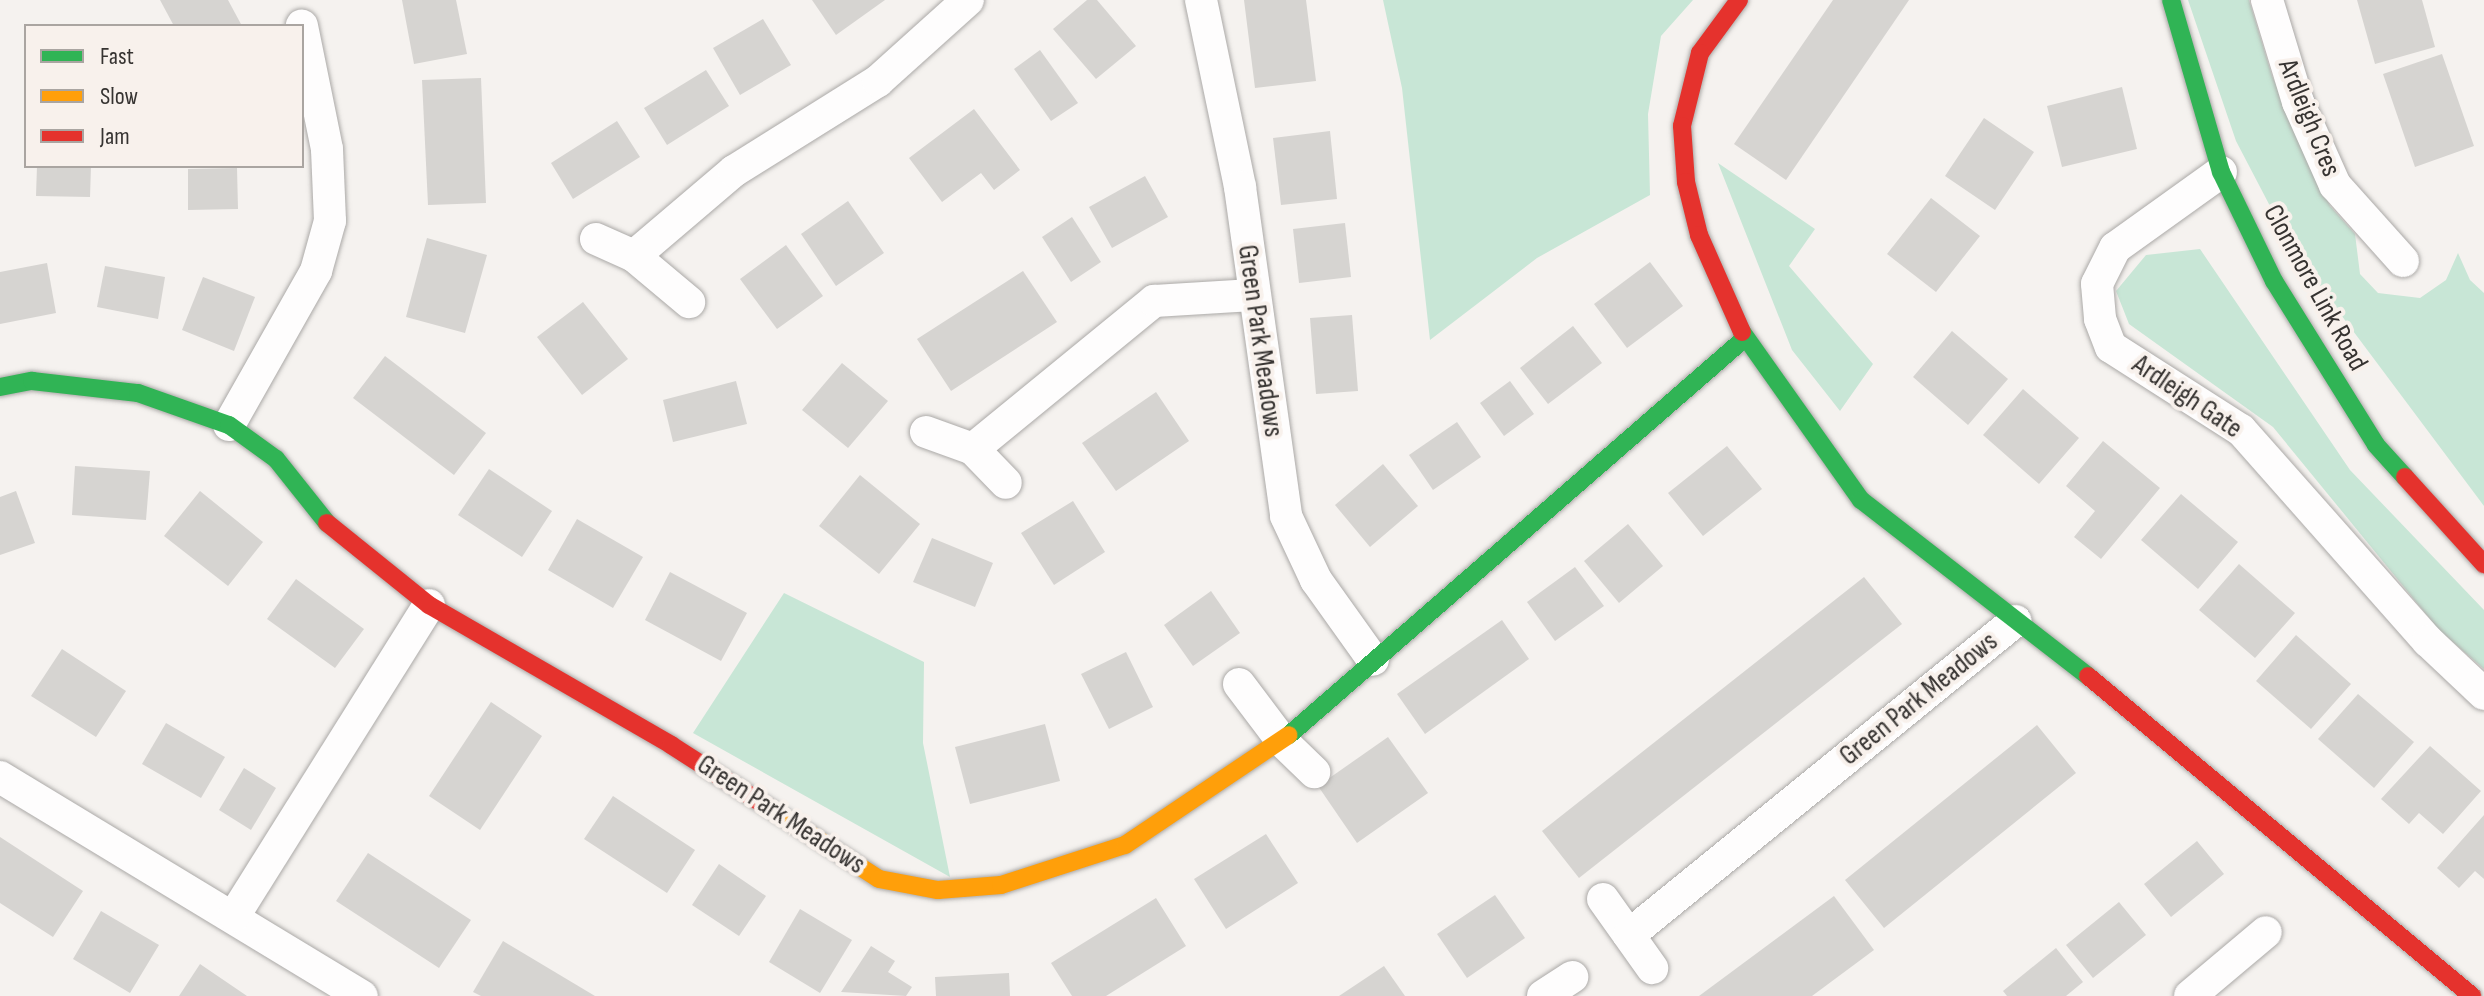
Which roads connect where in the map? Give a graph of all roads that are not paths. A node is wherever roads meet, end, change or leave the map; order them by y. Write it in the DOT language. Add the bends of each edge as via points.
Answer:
graph roads {
  1 [pos="296,0"];
  2 [pos="968,0"];
  3 [pos="1201,0"];
  4 [pos="1739,0"];
  5 [pos="2171,0"];
  6 [pos="2267,0"];
  7 [pos="302,24"];
  8 [pos="304,36"];
  9 [pos="2221,172"];
  10 [pos="596,239"];
  11 [pos="634,256"];
  12 [pos="2403,261"];
  13 [pos="1253,295"];
  14 [pos="689,302"];
  15 [pos="1745,338"];
  16 [pos="0,387"];
  17 [pos="229,425"];
  18 [pos="926,432"];
  19 [pos="973,449"];
  20 [pos="1006,483"];
  21 [pos="2484,564"];
  22 [pos="429,605"];
  23 [pos="2015,621"];
  24 [pos="1373,660"];
  25 [pos="1239,684"];
  26 [pos="2484,694"];
  27 [pos="1282,741"];
  28 [pos="1314,772"];
  29 [pos="0,777"];
  30 [pos="1603,899"];
  31 [pos="234,916"];
  32 [pos="2266,932"];
  33 [pos="1629,935"];
  34 [pos="1652,968"];
  35 [pos="1572,977"];
  36 [pos="362,996"];
  37 [pos="1543,996"];
  38 [pos="2190,996"];
  39 [pos="2472,996"];
  1 -- 7 [label="street"];
  2 -- 11 [label="street" via="878,81 734,171"];
  3 -- 13 [label="street, Green Park Meadows" via="1240,187"];
  4 -- 15 [label="street, Green Park Meadows" via="1700,53 1682,126 1686,182 1699,235"];
  5 -- 9 [label="street, Clonmore Link Road"];
  6 -- 12 [label="street, Ardleigh Cres" via="2298,102 2335,185"];
  8 -- 17 [label="street" via="327,149 330,221 316,271"];
  9 -- 21 [label="street, Clonmore Link Road" via="2274,281 2376,445"];
  9 -- 26 [label="street, Ardleigh Gate" via="2115,248 2097,284 2100,319 2111,347 2241,430 2428,641"];
  10 -- 11 [label="street"];
  11 -- 14 [label="street"];
  13 -- 19 [label="street" via="1154,301"];
  13 -- 24 [label="street, Green Park Meadows" via="1286,516 1316,580"];
  15 -- 23 [label="street, Green Park Meadows" via="1861,500"];
  15 -- 24 [label="street, Green Park Meadows"];
  16 -- 17 [label="street, Green Park Meadows" via="32,381 138,393"];
  17 -- 22 [label="street, Green Park Meadows" via="276,459 336,534"];
  18 -- 19 [label="street"];
  19 -- 20 [label="street"];
  22 -- 27 [label="street, Green Park Meadows" via="671,745 879,879 938,890 1001,885 1125,845"];
  22 -- 31 [label="street"];
  23 -- 33 [label="street, Green Park Meadows"];
  23 -- 39 [label="street" via="2103,687"];
  24 -- 27 [label="street, Green Park Meadows"];
  25 -- 27 [label="street"];
  27 -- 28 [label="street"];
  29 -- 31 [label="street"];
  30 -- 33 [label="street"];
  31 -- 36 [label="street"];
  32 -- 38 [label="street"];
  33 -- 34 [label="street"];
  35 -- 37 [label="street"];
}
